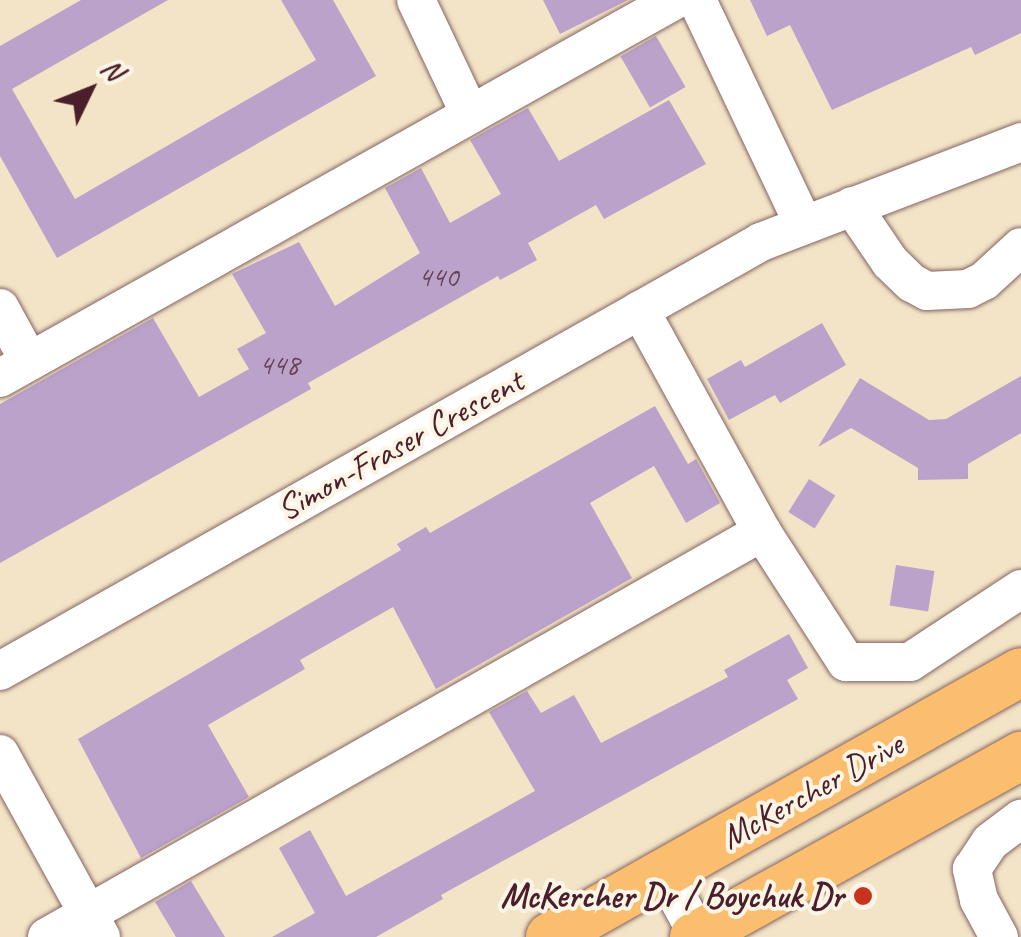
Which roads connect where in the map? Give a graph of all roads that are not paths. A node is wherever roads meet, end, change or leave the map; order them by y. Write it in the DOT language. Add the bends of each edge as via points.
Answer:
graph roads {
  1 [pos="416,0"];
  2 [pos="675,0"];
  3 [pos="697,0"];
  4 [pos="469,112"];
  5 [pos="1021,142"];
  6 [pos="852,206"];
  7 [pos="804,225"];
  8 [pos="1021,247"];
  9 [pos="0,308"];
  10 [pos="640,310"];
  11 [pos="14,370"];
  12 [pos="762,532"];
  13 [pos="1021,589"];
  14 [pos="0,671"];
  15 [pos="1021,672"];
  16 [pos="0,754"];
  17 [pos="1021,756"];
  18 [pos="1021,819"];
  19 [pos="664,873"];
  20 [pos="94,925"];
  21 [pos="697,936"];
  22 [pos="47,937"];
  23 [pos="550,937"];
  24 [pos="998,937"];
  1 -- 4 [label="street"];
  2 -- 4 [label="street"];
  3 -- 7 [label="street"];
  4 -- 11 [label="street"];
  5 -- 6 [label="street, Simon-Fraser Crescent"];
  6 -- 7 [label="street, Simon-Fraser Crescent"];
  6 -- 8 [label="street" via="912,284 939,294 984,281"];
  7 -- 10 [label="street, Simon-Fraser Crescent"];
  9 -- 11 [label="street"];
  10 -- 12 [label="street"];
  10 -- 14 [label="street, Simon-Fraser Crescent"];
  12 -- 13 [label="street" via="846,662 910,662"];
  12 -- 20 [label="street"];
  15 -- 19 [label="main road, McKercher Drive"];
  16 -- 20 [label="street"];
  17 -- 21 [label="main road, McKercher Drive"];
  18 -- 24 [label="street" via="990,842 972,869"];
  19 -- 21 [label="street"];
  19 -- 23 [label="main road, McKercher Drive"];
  20 -- 22 [label="street"];
}
